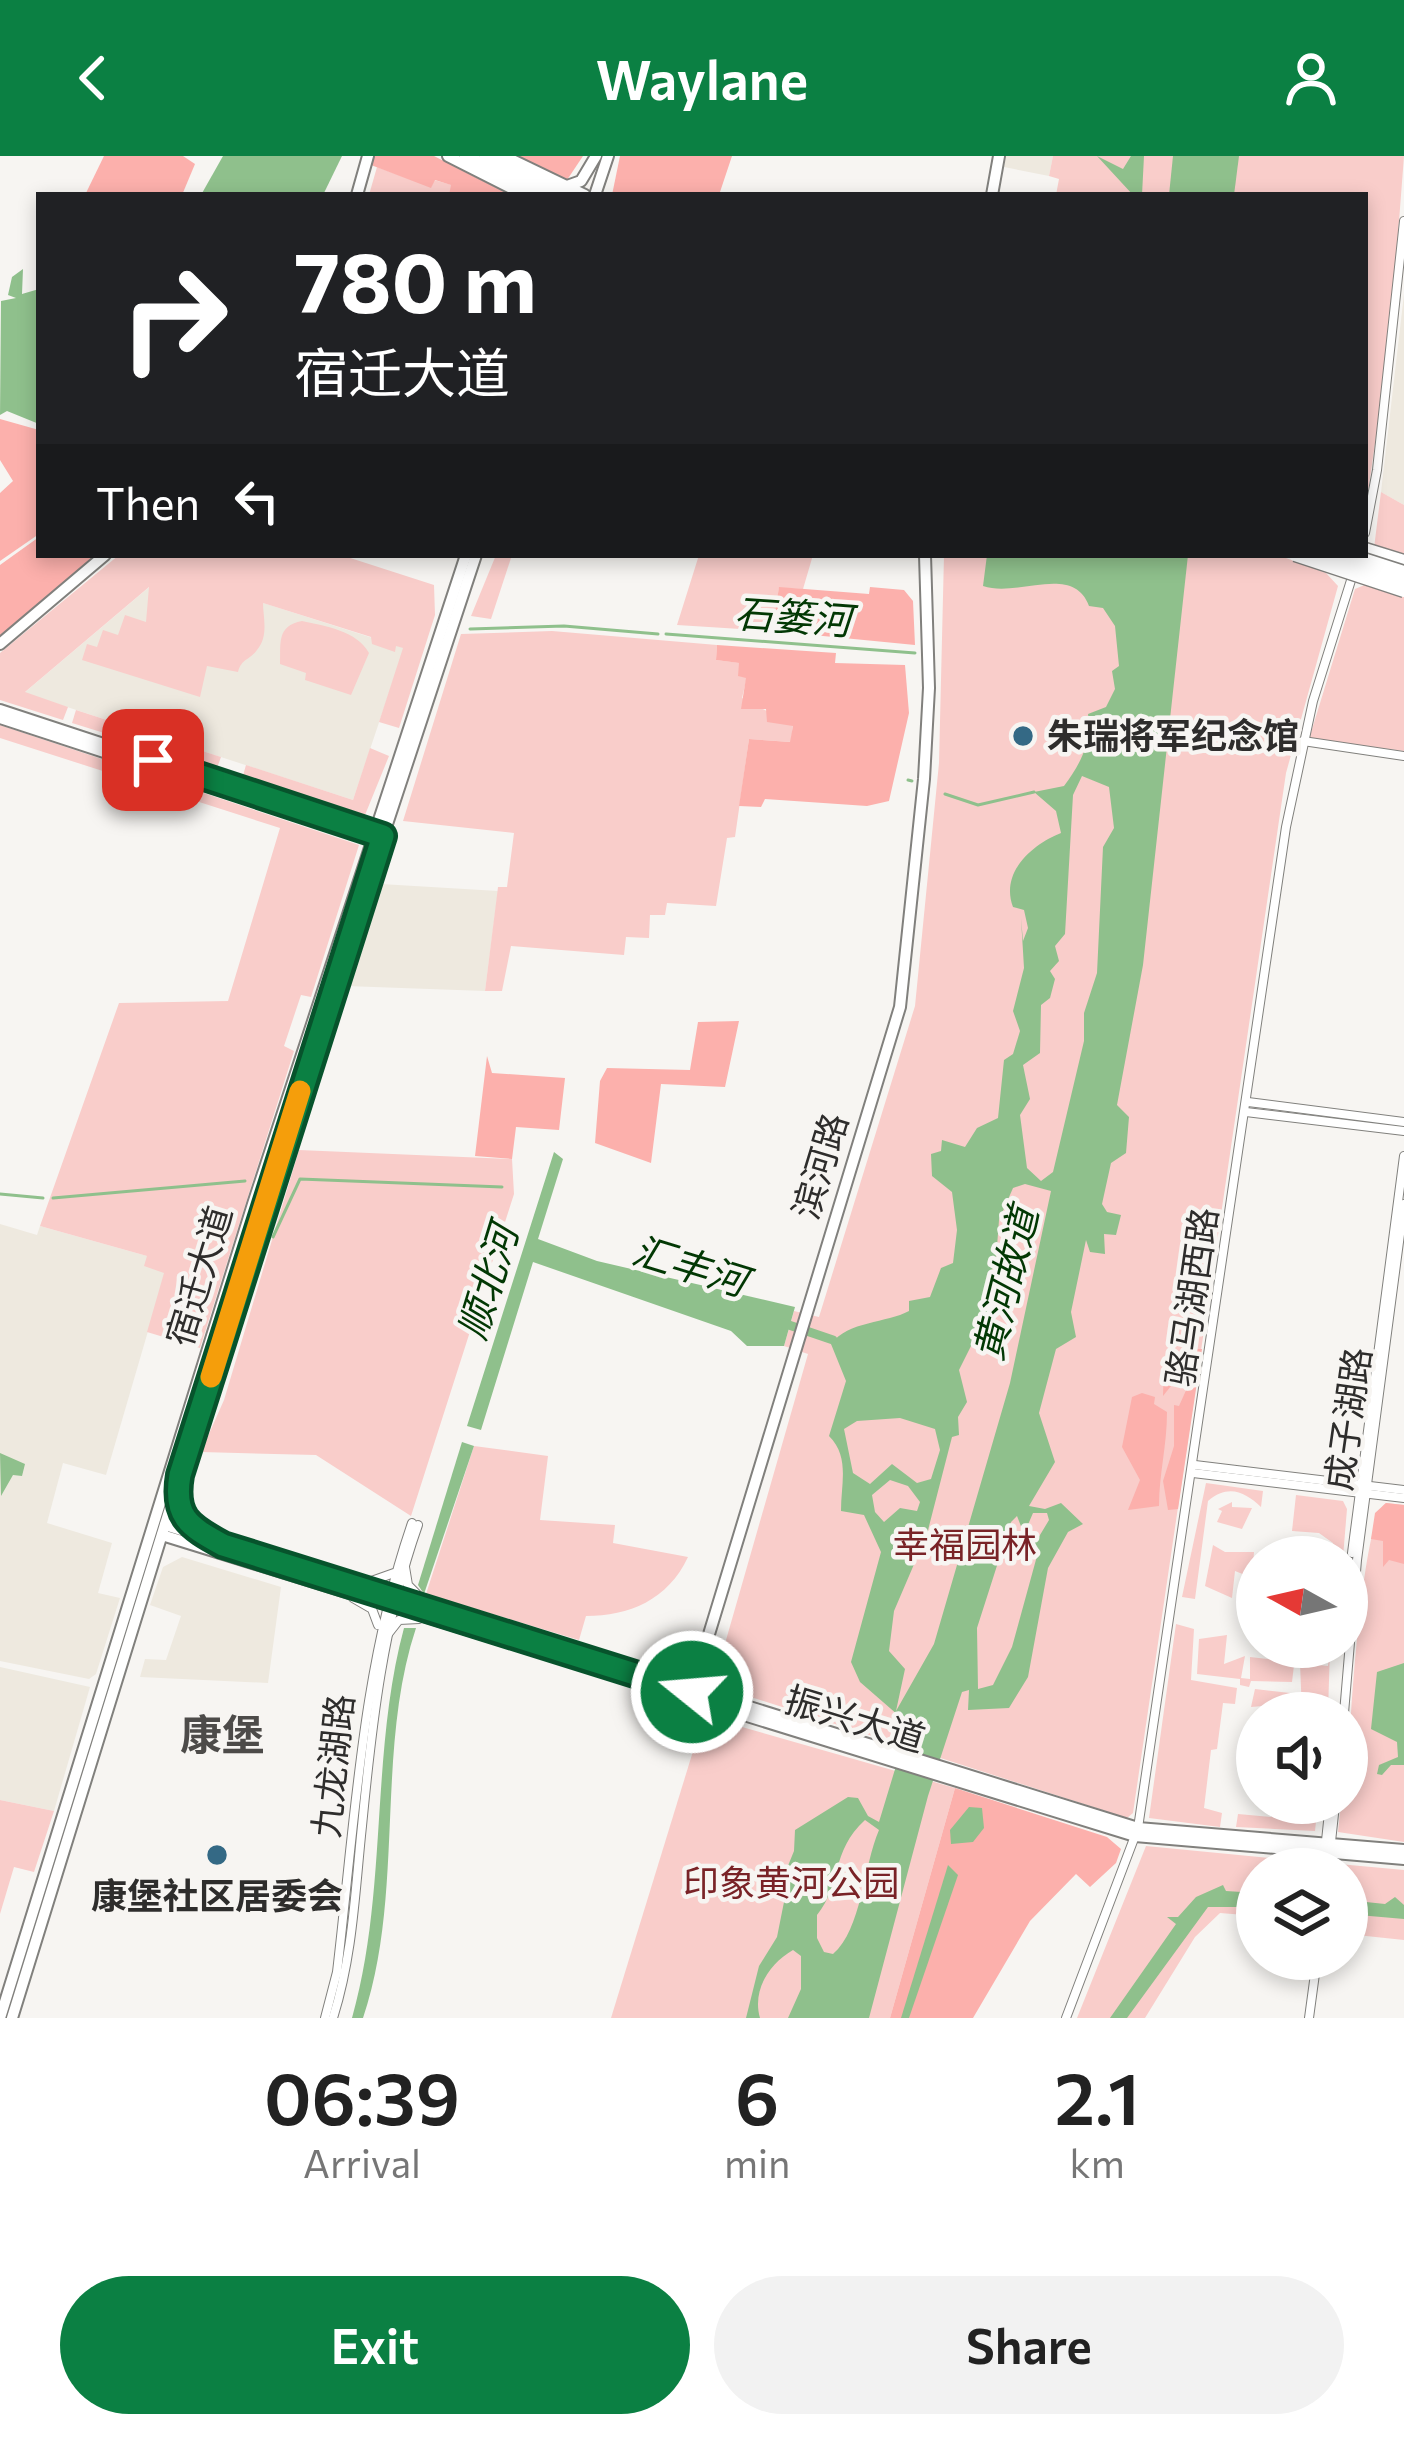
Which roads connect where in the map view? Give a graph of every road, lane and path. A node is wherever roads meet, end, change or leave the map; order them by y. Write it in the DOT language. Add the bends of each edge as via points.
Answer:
graph roads {
  1 [pos="368,156"];
  2 [pos="448,156"];
  3 [pos="504,156"];
  4 [pos="596,156"];
  5 [pos="608,156"];
  6 [pos="996,156"];
  7 [pos="475,160"];
  8 [pos="564,190"];
  9 [pos="358,192"];
  10 [pos="521,192"];
  11 [pos="538,192"];
  12 [pos="585,192"];
  13 [pos="596,192"];
  14 [pos="604,192"];
  15 [pos="989,192"];
  16 [pos="1404,221"];
  17 [pos="1368,515"];
  18 [pos="1368,553"];
  19 [pos="1368,556"];
  20 [pos="101,558"];
  21 [pos="465,558"];
  22 [pos="475,558"];
  23 [pos="928,558"];
  24 [pos="1301,558"];
  25 [pos="1302,558"];
  26 [pos="1335,558"];
  27 [pos="1358,558"];
  28 [pos="1404,559"];
  29 [pos="1404,576"];
  30 [pos="1351,578"];
  31 [pos="1404,594"];
  32 [pos="0,644"];
  33 [pos="0,714"];
  34 [pos="1303,742"];
  35 [pos="1404,756"];
  36 [pos="376,837"];
  37 [pos="1247,1107"];
  38 [pos="1404,1122"];
  39 [pos="1404,1132"];
  40 [pos="1404,1156"];
  41 [pos="1404,1204"];
  42 [pos="1194,1469"];
  43 [pos="180,1475"];
  44 [pos="1363,1489"];
  45 [pos="1404,1494"];
  46 [pos="163,1530"];
  47 [pos="1358,1536"];
  48 [pos="220,1549"];
  49 [pos="404,1564"];
  50 [pos="395,1572"];
  51 [pos="146,1586"];
  52 [pos="347,1589"];
  53 [pos="389,1602"];
  54 [pos="718,1603"];
  55 [pos="433,1616"];
  56 [pos="382,1636"];
  57 [pos="629,1677"];
  58 [pos="1343,1692"];
  59 [pos="690,1696"];
  60 [pos="771,1720"];
  61 [pos="678,1736"];
  62 [pos="1331,1824"];
  63 [pos="1136,1832"];
  64 [pos="1328,1848"];
  65 [pos="1368,1851"];
  66 [pos="1404,1854"];
  67 [pos="1312,1980"];
  68 [pos="0,2018"];
  69 [pos="12,2018"];
  70 [pos="329,2018"];
  71 [pos="1066,2018"];
  72 [pos="1307,2018"];
  1 -- 9 [label="main road"];
  2 -- 7 [label="main road"];
  3 -- 8 [label="main road"];
  4 -- 8 [label="main road" via="581,181"];
  4 -- 12 [label="main road"];
  5 -- 13 [label="main road"];
  5 -- 14 [label="main road"];
  6 -- 15 [label="main road"];
  7 -- 8 [label="highway"];
  7 -- 10 [label="main road"];
  7 -- 11 [label="highway"];
  16 -- 17 [label="street"];
  18 -- 28 [label="highway"];
  19 -- 29 [label="highway, bridge"];
  20 -- 32 [label="main road"];
  21 -- 36 [label="main road, 宿迁大道"];
  22 -- 36 [label="main road, 宿迁大道"];
  23 -- 54 [label="main road, 滨河路" via="924,779 900,1007"];
  24 -- 30 [label="main road"];
  25 -- 31 [label="highway, bridge"];
  26 -- 29 [label="highway, bridge"];
  27 -- 30 [label="street, 骆马湖西路"];
  30 -- 31 [label="main road"];
  30 -- 34 [label="street, 骆马湖西路"];
  33 -- 36 [label="main road"];
  34 -- 35 [label="street"];
  34 -- 37 [label="street, 骆马湖西路"];
  36 -- 43 [label="main road, 宿迁大道"];
  36 -- 68 [label="main road, 宿迁大道"];
  37 -- 38 [label="street"];
  37 -- 39 [label="street"];
  37 -- 42 [label="street, 骆马湖西路"];
  40 -- 44 [label="street, 成子湖路"];
  41 -- 44 [label="street, 成子湖路"];
  42 -- 44 [label="street"];
  42 -- 63 [label="street, 骆马湖西路"];
  43 -- 46 [label="main road, 宿迁大道"];
  43 -- 48 [label="main road" via="183,1520"];
  44 -- 45 [label="street"];
  44 -- 47 [label="street, 成子湖路"];
  44 -- 58 [label="street, 成子湖路"];
  46 -- 48 [label="main road, 振兴大道"];
  46 -- 51 [label="main road, 宿迁大道"];
  48 -- 51 [label="main road" via="171,1547"];
  48 -- 52 [label="main road, 振兴大道"];
  49 -- 50 [label="street, 九龙湖路" via="415,1524"];
  49 -- 53 [label="street, 九龙湖路"];
  49 -- 55 [label="street"];
  50 -- 52 [label="street"];
  50 -- 53 [label="street, 九龙湖路"];
  51 -- 69 [label="main road, 宿迁大道"];
  52 -- 53 [label="main road, 振兴大道"];
  52 -- 56 [label="street" via="372,1609"];
  53 -- 55 [label="main road, 振兴大道"];
  53 -- 56 [label="street, 九龙湖路"];
  54 -- 57 [label="main road" via="688,1672"];
  54 -- 59 [label="main road, 滨河路"];
  54 -- 60 [label="main road" via="707,1666 712,1685"];
  55 -- 56 [label="street" via="399,1620"];
  55 -- 57 [label="main road, 振兴大道"];
  56 -- 70 [label="street, 九龙湖路" via="347,1972"];
  57 -- 59 [label="main road, 振兴大道"];
  57 -- 61 [label="main road" via="667,1700"];
  59 -- 60 [label="main road, 振兴大道"];
  59 -- 61 [label="main road, 滨河路"];
  60 -- 61 [label="main road" via="713,1714"];
  60 -- 63 [label="main road, 振兴大道"];
  62 -- 64 [label="street"];
  63 -- 64 [label="main road, 振兴大道"];
  63 -- 71 [label="street, 骆马湖西路"];
  65 -- 66 [label="main road, 振兴大道"];
  67 -- 72 [label="street"];
}
